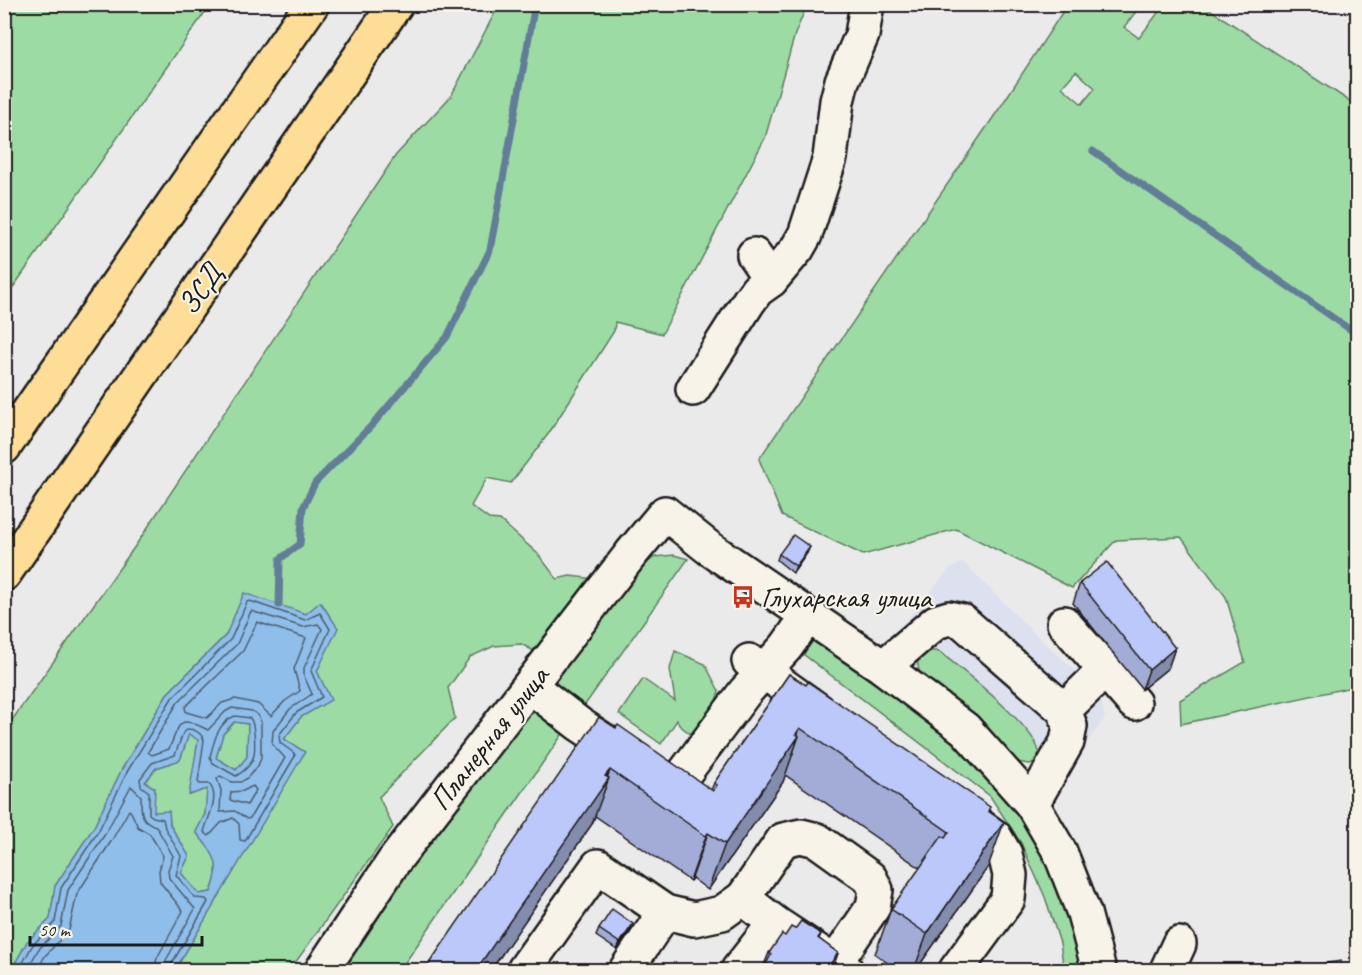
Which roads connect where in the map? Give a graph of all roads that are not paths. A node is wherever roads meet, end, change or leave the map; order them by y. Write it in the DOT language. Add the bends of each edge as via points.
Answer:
graph roads {
  1 [pos="312,4"];
  2 [pos="396,4"];
  3 [pos="867,4"];
  4 [pos="693,389"];
  5 [pos="4,447"];
  6 [pos="4,574"];
  7 [pos="808,616"];
  8 [pos="1064,623"];
  9 [pos="756,666"];
  10 [pos="883,667"];
  11 [pos="1105,670"];
  12 [pos="530,686"];
  13 [pos="1134,703"];
  14 [pos="1064,710"];
  15 [pos="840,726"];
  16 [pos="937,796"];
  17 [pos="1032,804"];
  18 [pos="743,898"];
  19 [pos="665,912"];
  20 [pos="776,923"];
  21 [pos="840,967"];
  22 [pos="322,970"];
  23 [pos="525,970"];
  24 [pos="626,970"];
  25 [pos="738,970"];
  26 [pos="956,970"];
  27 [pos="1099,970"];
  1 -- 5 [label="highway"];
  2 -- 6 [label="highway, ЗСД"];
  3 -- 4 [label="street" via="861,35 837,101 830,158 805,235 797,249 763,268 757,291"];
  7 -- 9 [label="street" via="786,646"];
  7 -- 10 [label="street"];
  7 -- 12 [label="street, Планерная улица" via="665,513"];
  8 -- 11 [label="street"];
  9 -- 12 [label="street" via="745,692 674,787"];
  9 -- 15 [label="street"];
  10 -- 14 [label="street" via="936,622 949,618 962,621"];
  10 -- 17 [label="street" via="965,729"];
  11 -- 13 [label="street"];
  11 -- 14 [label="street"];
  12 -- 22 [label="street, Планерная улица" via="394,861"];
  14 -- 17 [label="street" via="1070,726 1067,742"];
  16 -- 26 [label="street" via="995,837 1005,854 1010,875 1008,898"];
  17 -- 27 [label="street" via="1060,852 1084,913"];
  18 -- 19 [label="street" via="722,914 694,920"];
  18 -- 20 [label="street"];
  18 -- 21 [label="street" via="783,840 801,836 817,840 870,878 876,890 873,907"];
  19 -- 23 [label="street" via="598,866"];
  19 -- 24 [label="street"];
  20 -- 21 [label="street"];
  20 -- 25 [label="street"];
}
